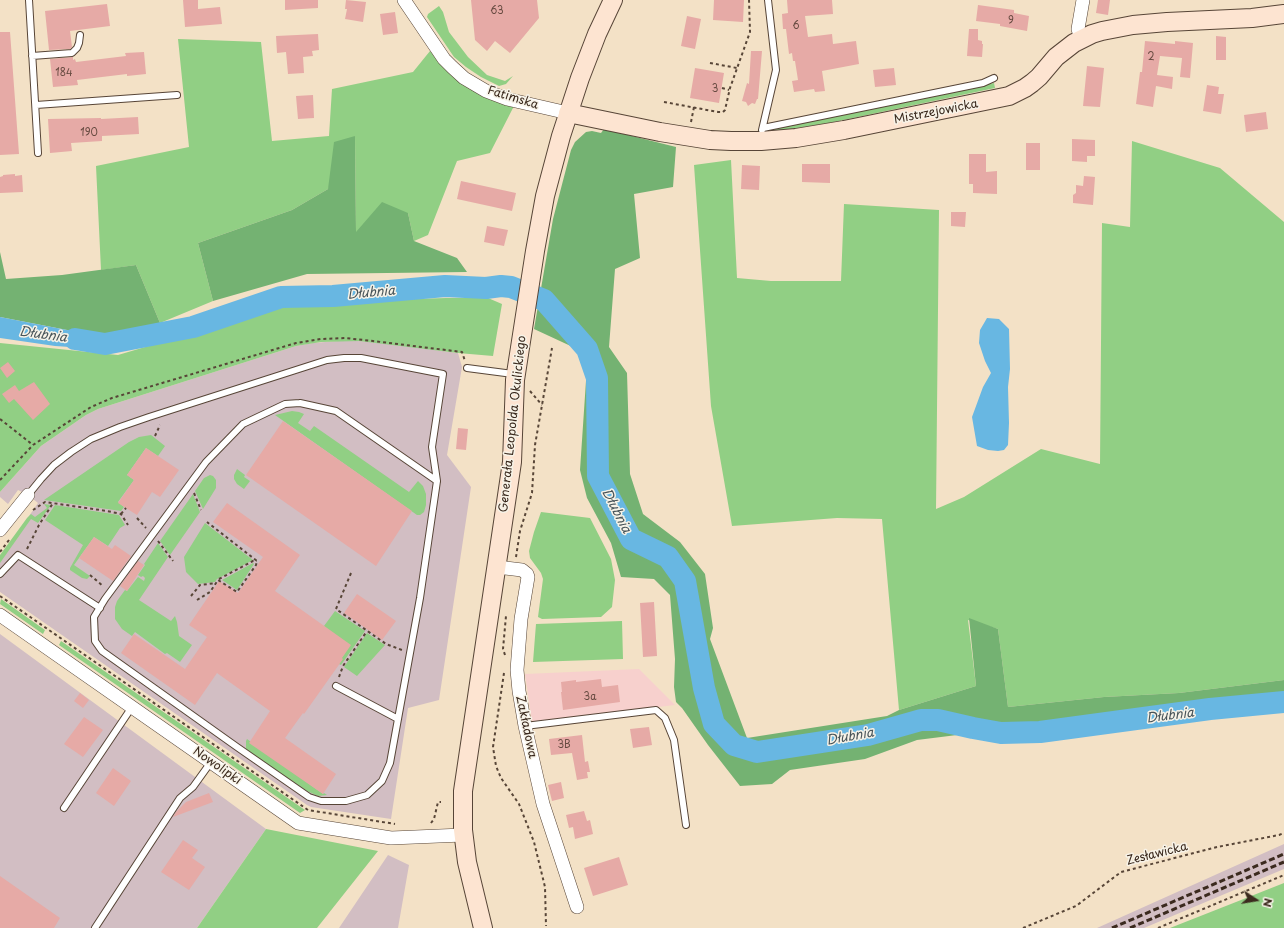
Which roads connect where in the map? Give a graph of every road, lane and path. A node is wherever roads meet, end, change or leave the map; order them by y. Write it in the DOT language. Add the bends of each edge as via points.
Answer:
graph roads {
  1 [pos="28,0"];
  2 [pos="404,0"];
  3 [pos="613,0"];
  4 [pos="749,0"];
  5 [pos="768,0"];
  6 [pos="1083,0"];
  7 [pos="1284,14"];
  8 [pos="80,35"];
  9 [pos="1081,39"];
  10 [pos="32,56"];
  11 [pos="710,63"];
  12 [pos="737,68"];
  13 [pos="994,78"];
  14 [pos="722,88"];
  15 [pos="729,90"];
  16 [pos="177,95"];
  17 [pos="664,102"];
  18 [pos="36,105"];
  19 [pos="694,107"];
  20 [pos="568,113"];
  21 [pos="690,127"];
  22 [pos="762,134"];
  23 [pos="38,152"];
  24 [pos="552,348"];
  25 [pos="462,354"];
  26 [pos="467,368"];
  27 [pos="516,375"];
  28 [pos="0,419"];
  29 [pos="160,425"];
  30 [pos="154,436"];
  31 [pos="32,445"];
  32 [pos="0,480"];
  33 [pos="437,481"];
  34 [pos="194,493"];
  35 [pos="28,495"];
  36 [pos="43,503"];
  37 [pos="53,503"];
  38 [pos="126,508"];
  39 [pos="201,510"];
  40 [pos="121,514"];
  41 [pos="207,522"];
  42 [pos="128,525"];
  43 [pos="0,530"];
  44 [pos="159,542"];
  45 [pos="22,558"];
  46 [pos="173,561"];
  47 [pos="257,561"];
  48 [pos="515,562"];
  49 [pos="497,567"];
  50 [pos="351,573"];
  51 [pos="0,574"];
  52 [pos="90,575"];
  53 [pos="218,580"];
  54 [pos="216,583"];
  55 [pos="110,592"];
  56 [pos="191,596"];
  57 [pos="197,600"];
  58 [pos="100,608"];
  59 [pos="0,615"];
  60 [pos="506,615"];
  61 [pos="367,631"];
  62 [pos="410,653"];
  63 [pos="506,660"];
  64 [pos="504,671"];
  65 [pos="336,686"];
  66 [pos="132,707"];
  67 [pos="398,719"];
  68 [pos="525,726"];
  69 [pos="210,762"];
  70 [pos="441,802"];
  71 [pos="64,808"];
  72 [pos="686,825"];
  73 [pos="428,827"];
  74 [pos="1284,833"];
  75 [pos="463,835"];
  76 [pos="1284,874"];
  77 [pos="577,908"];
  78 [pos="546,926"];
  79 [pos="95,928"];
  80 [pos="483,928"];
  81 [pos="1023,928"];
  82 [pos="1158,928"];
  1 -- 10 [label="lane"];
  2 -- 20 [label="street, Fatimska" via="444,59 464,78 500,97"];
  3 -- 20 [label="main road, Generała Leopolda Okulickiego" via="584,67"];
  4 -- 12 [label="path" via="750,32"];
  5 -- 22 [label="lane" via="776,70"];
  6 -- 9 [label="street" via="1078,29"];
  7 -- 9 [label="main road, Mistrzejowicka" via="1133,25 1102,31"];
  8 -- 10 [label="lane" via="77,48 72,53"];
  9 -- 22 [label="main road, Mistrzejowicka" via="1062,52 1032,83 1009,96 796,138"];
  10 -- 18 [label="lane"];
  11 -- 12 [label="path"];
  12 -- 15 [label="path"];
  13 -- 22 [label="lane" via="983,83"];
  14 -- 15 [label="path"];
  15 -- 19 [label="path" via="723,112"];
  16 -- 18 [label="lane"];
  17 -- 19 [label="path"];
  18 -- 23 [label="lane"];
  19 -- 21 [label="path"];
  20 -- 22 [label="main road, Mistrzejowicka" via="660,132 721,141"];
  20 -- 27 [label="main road, Generała Leopolda Okulickiego" via="545,196"];
  24 -- 48 [label="path" via="535,445 532,493 520,531"];
  25 -- 31 [label="path" via="345,338 296,343 112,398 91,407"];
  26 -- 27 [label="lane"];
  27 -- 49 [label="main road, Generała Leopolda Okulickiego" via="512,462"];
  28 -- 31 [label="path"];
  29 -- 30 [label="path"];
  31 -- 32 [label="path"];
  33 -- 35 [label="lane" via="432,447 443,374 361,358 344,358 327,360 164,412 91,439 54,465"];
  33 -- 55 [label="lane" via="336,412 300,403 285,404 243,424 206,462"];
  33 -- 62 [label="lane"];
  34 -- 39 [label="path"];
  35 -- 43 [label="street"];
  36 -- 37 [label="path"];
  37 -- 40 [label="path"];
  37 -- 45 [label="path"];
  38 -- 40 [label="path"];
  40 -- 42 [label="path"];
  41 -- 47 [label="path"];
  44 -- 46 [label="path"];
  45 -- 51 [label="lane" via="18,555"];
  45 -- 58 [label="lane"];
  47 -- 53 [label="path"];
  47 -- 53 [label="path" via="237,592"];
  49 -- 68 [label="street, Zakładowa" via="522,570 528,577 517,670"];
  49 -- 75 [label="main road, Generała Leopolda Okulickiego" via="465,779"];
  50 -- 61 [label="path" via="336,609"];
  52 -- 55 [label="path"];
  53 -- 54 [label="path"];
  54 -- 56 [label="path" via="200,584"];
  54 -- 57 [label="path" via="210,592"];
  55 -- 58 [label="lane"];
  58 -- 67 [label="lane" via="94,617 95,641 102,651 309,797 333,802 367,795 382,781 390,763"];
  59 -- 66 [label="street, Nowolipki"];
  60 -- 63 [label="path" via="503,649"];
  61 -- 62 [label="path" via="386,644"];
  61 -- 65 [label="path" via="343,666"];
  62 -- 67 [label="lane"];
  64 -- 78 [label="path" via="493,746 496,766 519,804 534,842 545,886"];
  65 -- 67 [label="lane"];
  66 -- 69 [label="street, Nowolipki"];
  66 -- 71 [label="lane"];
  68 -- 72 [label="lane" via="656,710 665,718 674,740"];
  68 -- 77 [label="street, Zakładowa" via="543,804"];
  69 -- 75 [label="street, Nowolipki" via="298,823 391,838"];
  69 -- 79 [label="lane" via="193,786 180,798"];
  70 -- 73 [label="path" via="438,802 434,819"];
  74 -- 81 [label="path, Zesławicka" via="1216,847 1121,872 1076,906"];
  75 -- 80 [label="main road, Generała Leopolda Okulickiego" via="468,869"];
  76 -- 82 [label="path"];
}
